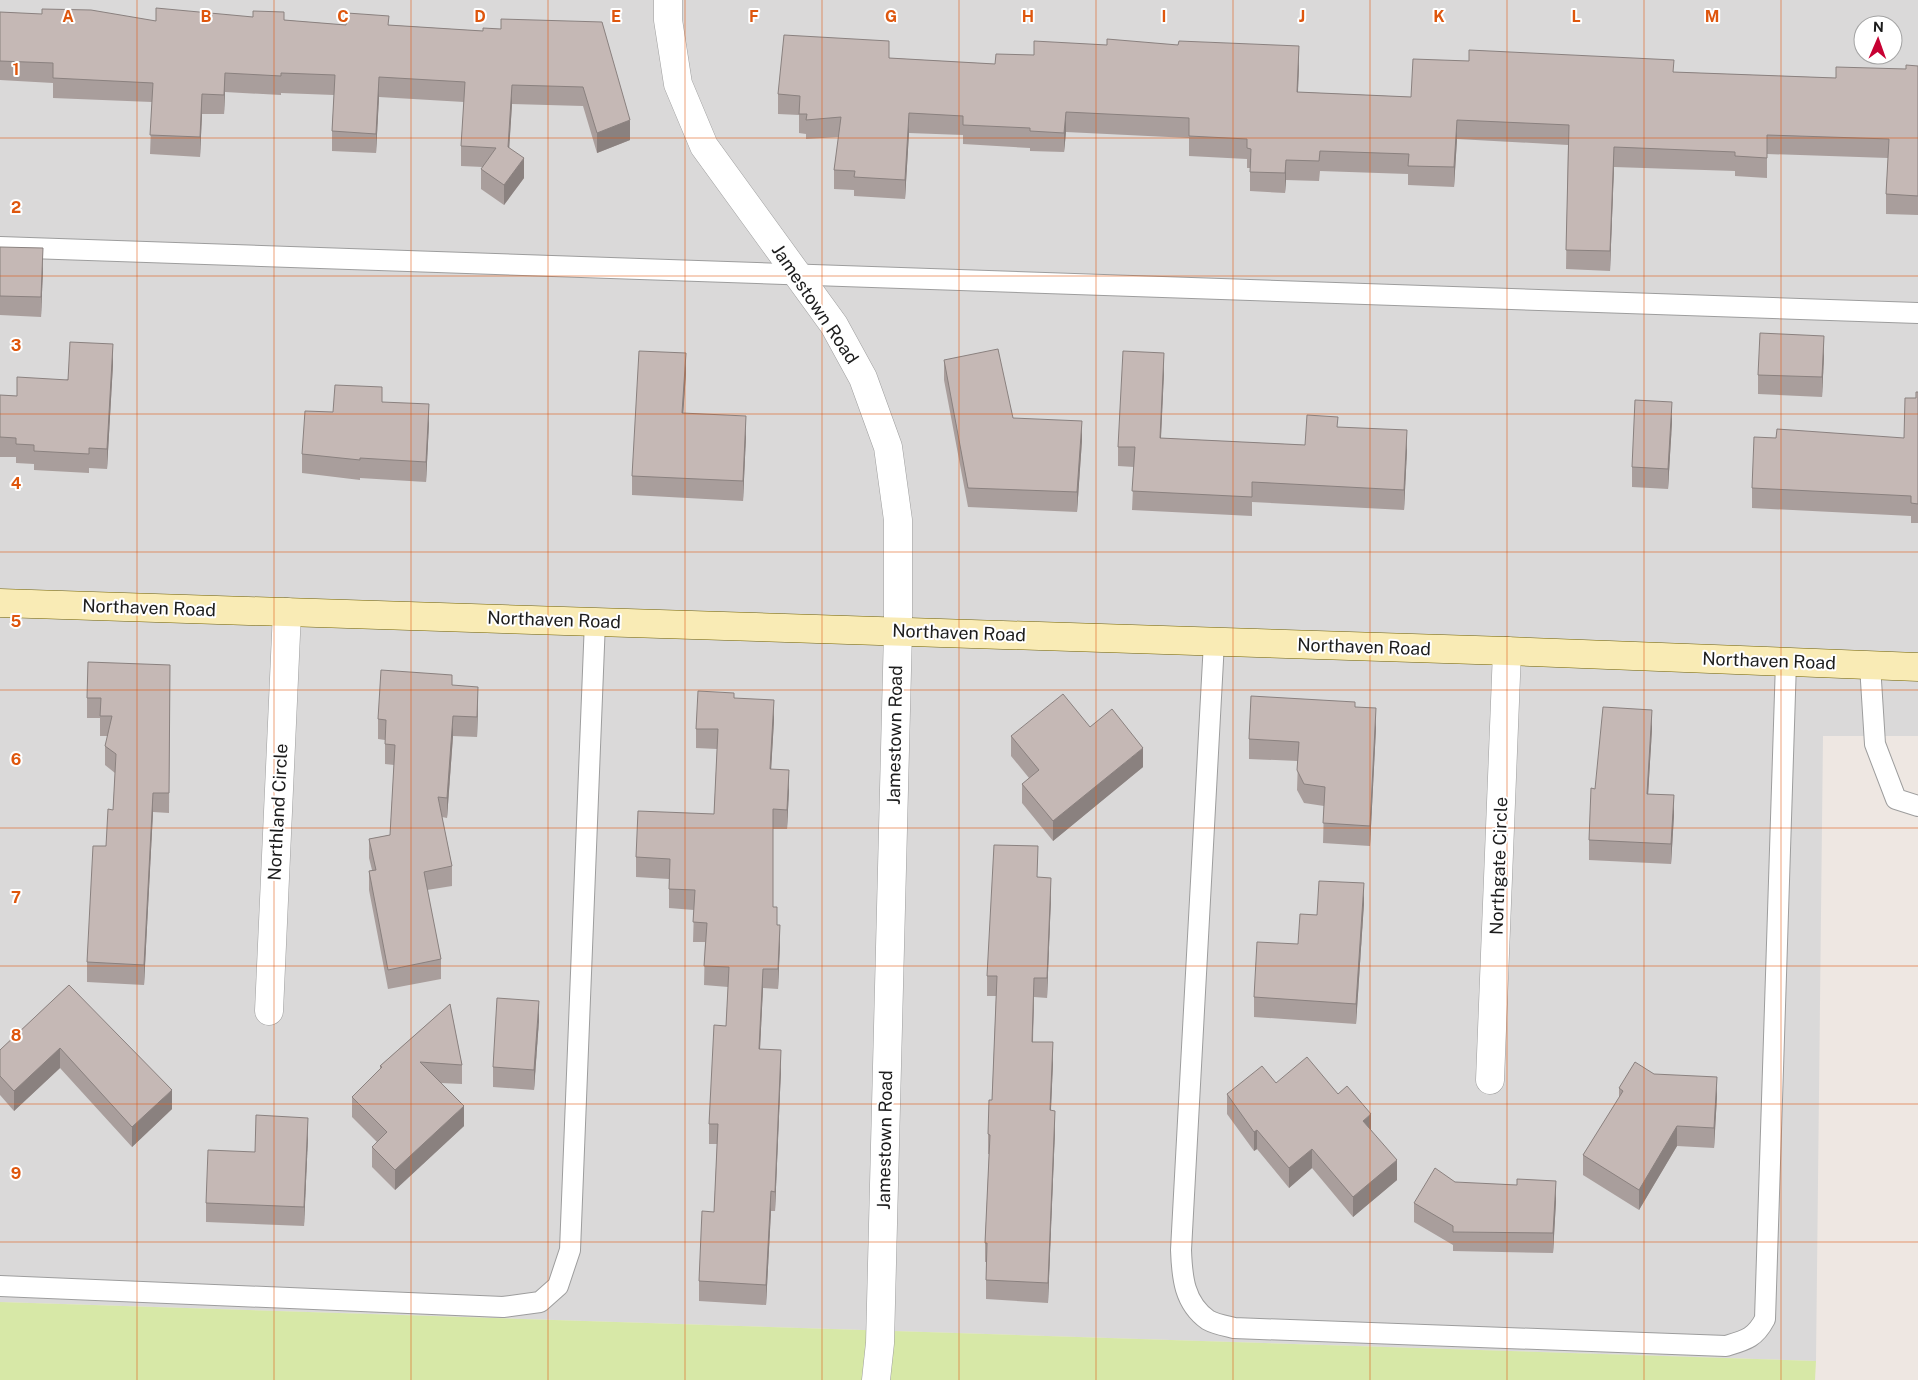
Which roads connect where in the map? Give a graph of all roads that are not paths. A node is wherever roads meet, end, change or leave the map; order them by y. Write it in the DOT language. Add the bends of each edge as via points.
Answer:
graph roads {
  1 [pos="668,0"];
  2 [pos="0,246"];
  3 [pos="797,275"];
  4 [pos="1918,313"];
  5 [pos="0,603"];
  6 [pos="287,612"];
  7 [pos="594,621"];
  8 [pos="898,631"];
  9 [pos="1214,642"];
  10 [pos="1508,652"];
  11 [pos="1786,662"];
  12 [pos="1870,665"];
  13 [pos="1918,667"];
  14 [pos="1918,806"];
  15 [pos="269,1012"];
  16 [pos="1490,1080"];
  17 [pos="0,1286"];
  18 [pos="876,1380"];
  1 -- 3 [label="street, Jamestown Road" via="678,84 704,146"];
  2 -- 3 [label="lane"];
  3 -- 4 [label="lane"];
  3 -- 8 [label="street, Jamestown Road" via="834,325 863,378 888,447 898,520"];
  5 -- 6 [label="street, Northaven Road"];
  6 -- 7 [label="street, Northaven Road"];
  6 -- 15 [label="street, Northland Circle"];
  7 -- 8 [label="street, Northaven Road"];
  7 -- 17 [label="lane" via="570,1250 558,1286 540,1302 503,1307"];
  8 -- 9 [label="street, Northaven Road"];
  8 -- 18 [label="street, Jamestown Road" via="880,1343"];
  9 -- 10 [label="street, Northaven Road"];
  9 -- 11 [label="lane" via="1181,1250 1182,1278 1190,1302 1209,1321 1234,1328 1726,1346 1758,1332 1765,1318"];
  10 -- 11 [label="street, Northaven Road"];
  10 -- 16 [label="street, Northgate Circle"];
  11 -- 12 [label="street, Northaven Road"];
  12 -- 13 [label="street, Northaven Road"];
  12 -- 14 [label="lane" via="1875,744 1896,800"];
}
